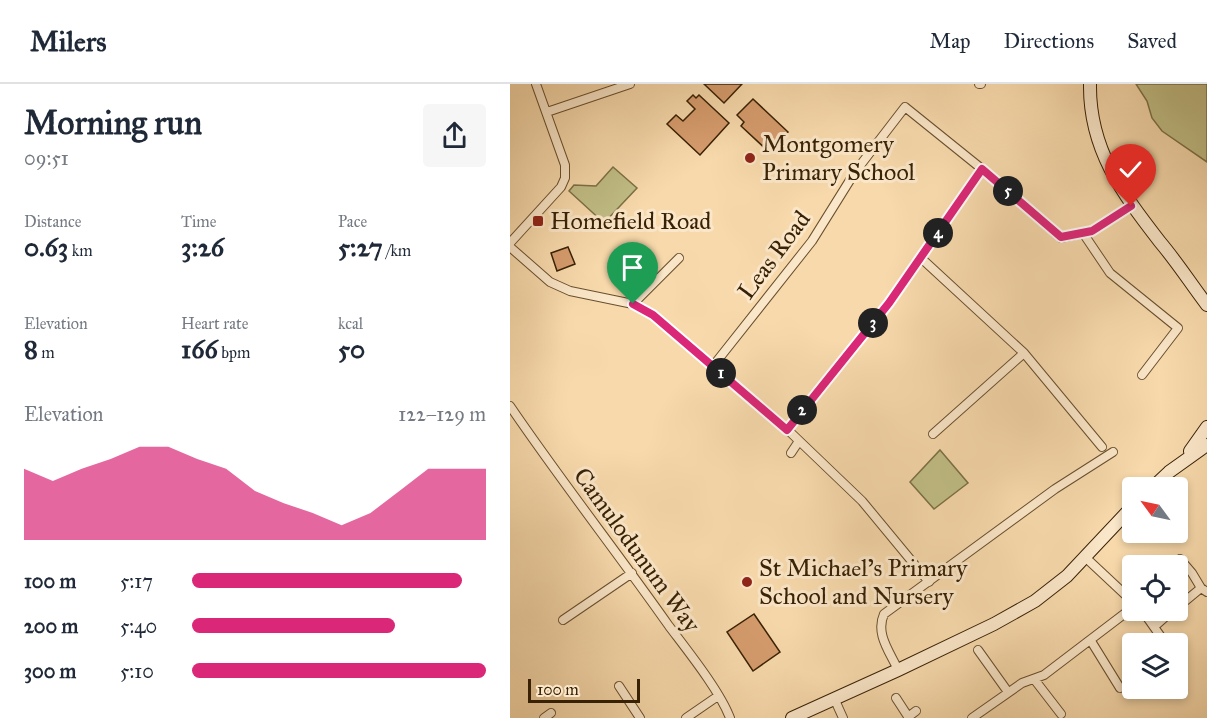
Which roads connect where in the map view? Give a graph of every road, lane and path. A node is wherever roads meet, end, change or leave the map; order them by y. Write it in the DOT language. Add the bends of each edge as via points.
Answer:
graph roads {
  1 [pos="536,84"];
  2 [pos="1090,84"];
  3 [pos="622,87"];
  4 [pos="547,111"];
  5 [pos="982,169"];
  6 [pos="1131,206"];
  7 [pos="1083,233"];
  8 [pos="510,243"];
  9 [pos="510,248"];
  10 [pos="679,258"];
  11 [pos="921,258"];
  12 [pos="633,304"];
  13 [pos="1207,305"];
  14 [pos="1024,353"];
  15 [pos="713,366"];
  16 [pos="1142,375"];
  17 [pos="510,406"];
  18 [pos="1207,426"];
  19 [pos="788,431"];
  20 [pos="933,434"];
  21 [pos="799,441"];
  22 [pos="1207,445"];
  23 [pos="1102,447"];
  24 [pos="1113,452"];
  25 [pos="791,453"];
  26 [pos="1191,456"];
  27 [pos="1165,477"];
  28 [pos="1122,518"];
  29 [pos="1085,557"];
  30 [pos="1188,568"];
  31 [pos="632,573"];
  32 [pos="929,582"];
  33 [pos="1204,590"];
  34 [pos="1122,591"];
  35 [pos="1188,600"];
  36 [pos="1122,616"];
  37 [pos="563,620"];
  38 [pos="1151,621"];
  39 [pos="1161,621"];
  40 [pos="1155,626"];
  41 [pos="1159,633"];
  42 [pos="1090,641"];
  43 [pos="978,650"];
  44 [pos="898,670"];
  45 [pos="1034,679"];
  46 [pos="620,686"];
  47 [pos="1120,688"];
  48 [pos="1008,692"];
  49 [pos="718,696"];
  50 [pos="834,698"];
  51 [pos="896,698"];
  52 [pos="1050,700"];
  53 [pos="1042,706"];
  54 [pos="1061,714"];
  55 [pos="807,715"];
  56 [pos="911,715"];
  57 [pos="640,718"];
  58 [pos="686,718"];
  59 [pos="730,718"];
  60 [pos="792,718"];
  61 [pos="843,718"];
  62 [pos="972,718"];
  1 -- 4 [label="street"];
  2 -- 6 [label="street" via="1096,137"];
  3 -- 4 [label="street"];
  4 -- 8 [label="street" via="565,165 565,178 561,188"];
  5 -- 7 [label="street" via="1061,237"];
  5 -- 11 [label="street"];
  5 -- 15 [label="street, Leas Road" via="905,107 855,172 812,241"];
  6 -- 7 [label="street"];
  6 -- 13 [label="street"];
  7 -- 16 [label="street" via="1110,273 1178,327"];
  9 -- 12 [label="street" via="550,282 570,291"];
  10 -- 12 [label="street"];
  11 -- 14 [label="street"];
  11 -- 19 [label="street"];
  12 -- 15 [label="street" via="653,315"];
  14 -- 20 [label="street"];
  14 -- 23 [label="street"];
  15 -- 19 [label="street"];
  17 -- 31 [label="street, Camulodunum Way"];
  18 -- 26 [label="street" via="1190,451"];
  19 -- 21 [label="street"];
  21 -- 25 [label="street"];
  21 -- 32 [label="street" via="861,501"];
  22 -- 26 [label="street"];
  24 -- 32 [label="street" via="1055,489"];
  26 -- 27 [label="street"];
  28 -- 29 [label="street"];
  29 -- 34 [label="street"];
  29 -- 44 [label="street" via="1052,589 1014,614"];
  30 -- 33 [label="street"];
  31 -- 37 [label="street"];
  31 -- 49 [label="street, Camulodunum Way"];
  32 -- 44 [label="street" via="881,621 881,634"];
  33 -- 35 [label="street"];
  36 -- 42 [label="street"];
  38 -- 40 [label="street"];
  39 -- 40 [label="street"];
  40 -- 41 [label="street"];
  42 -- 45 [label="street"];
  42 -- 47 [label="street"];
  43 -- 48 [label="street"];
  44 -- 50 [label="street"];
  45 -- 48 [label="street"];
  45 -- 52 [label="street"];
  46 -- 57 [label="street"];
  48 -- 62 [label="street"];
  49 -- 58 [label="street"];
  49 -- 59 [label="street, Camulodunum Way"];
  50 -- 55 [label="street"];
  50 -- 61 [label="street"];
  51 -- 56 [label="street"];
  52 -- 53 [label="street"];
  52 -- 54 [label="street"];
  55 -- 60 [label="street"];
}
